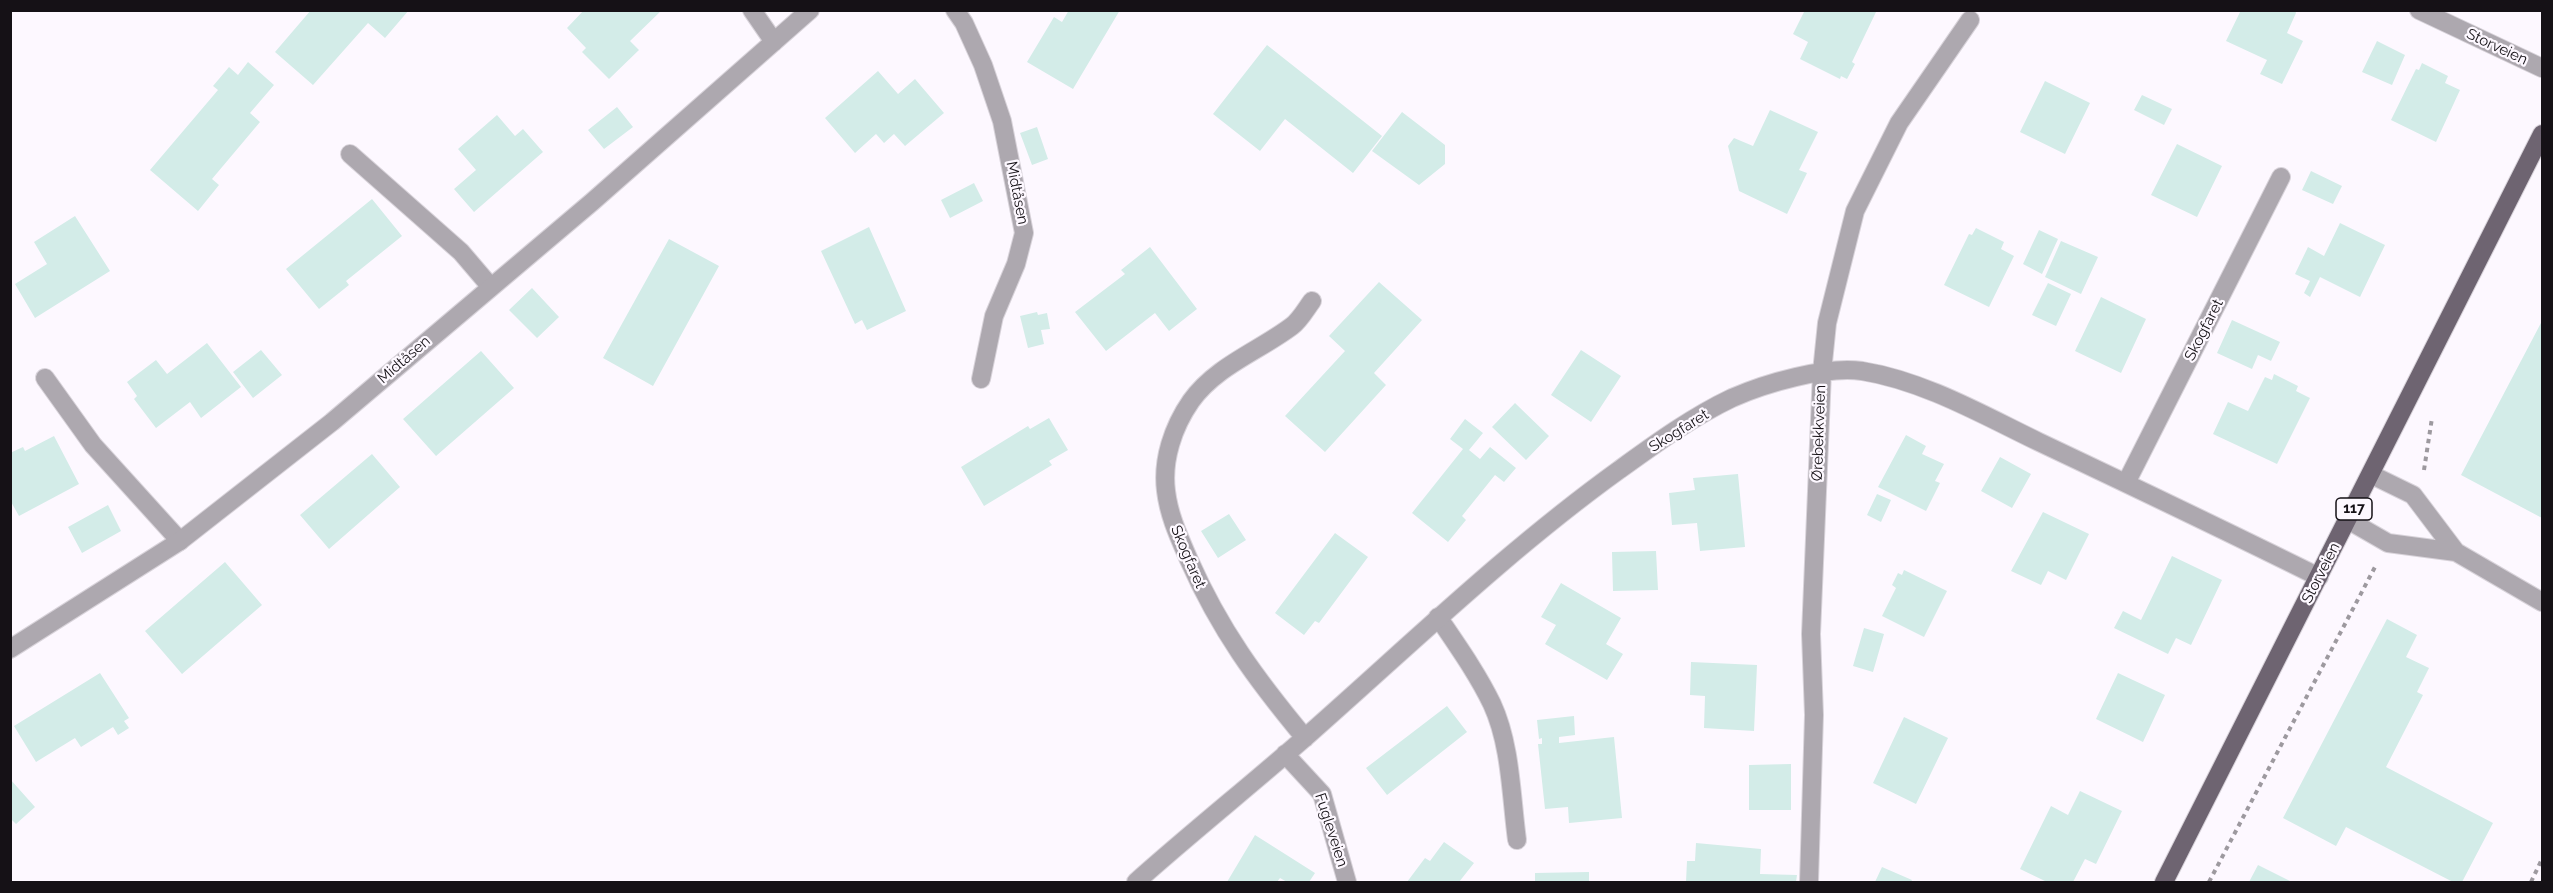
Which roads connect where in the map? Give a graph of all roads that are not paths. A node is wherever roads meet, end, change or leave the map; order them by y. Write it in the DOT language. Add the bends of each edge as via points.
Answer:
graph roads {
  1 [pos="752,10"];
  2 [pos="810,10"];
  3 [pos="955,10"];
  4 [pos="2428,13"];
  5 [pos="1970,20"];
  6 [pos="774,42"];
  7 [pos="2542,68"];
  8 [pos="2542,134"];
  9 [pos="350,154"];
  10 [pos="2281,177"];
  11 [pos="490,286"];
  12 [pos="1312,301"];
  13 [pos="1822,372"];
  14 [pos="45,378"];
  15 [pos="981,379"];
  16 [pos="2372,475"];
  17 [pos="2126,483"];
  18 [pos="2348,520"];
  19 [pos="180,542"];
  20 [pos="2456,552"];
  21 [pos="2319,577"];
  22 [pos="2542,602"];
  23 [pos="1438,617"];
  24 [pos="10,649"];
  25 [pos="1305,738"];
  26 [pos="1285,754"];
  27 [pos="1516,840"];
  28 [pos="1136,882"];
  29 [pos="1347,882"];
  30 [pos="1809,882"];
  31 [pos="2164,882"];
  1 -- 6 [label="street"];
  2 -- 6 [label="street, Midtåsen"];
  3 -- 15 [label="street, Midtåsen" via="983,65 1002,121 1024,233 1016,264 994,316"];
  4 -- 7 [label="street, Storveien"];
  5 -- 13 [label="street, Ørebekkveien" via="1899,123 1855,211 1827,323"];
  6 -- 11 [label="street, Midtåsen"];
  8 -- 16 [label="main road, Storveien / 117"];
  9 -- 11 [label="street" via="461,252"];
  10 -- 17 [label="street, Skogfaret"];
  11 -- 19 [label="street, Midtåsen" via="332,422"];
  12 -- 25 [label="street, Skogfaret" via="1294,325 1212,378 1191,401 1175,430 1167,456 1165,489 1172,523 1211,608 1244,662"];
  13 -- 17 [label="street, Skogfaret" via="1858,370 1899,379"];
  13 -- 23 [label="street, Skogfaret" via="1733,398 1671,433 1575,502"];
  13 -- 30 [label="street, Ørebekkveien" via="1811,634 1814,715"];
  14 -- 19 [label="street" via="93,445"];
  16 -- 18 [label="main road, Storveien / 117"];
  16 -- 20 [label="street" via="2413,495"];
  17 -- 21 [label="street, Skogfaret"];
  18 -- 20 [label="street" via="2388,543"];
  18 -- 21 [label="main road, Storveien / 117"];
  19 -- 24 [label="street, Midtåsen"];
  20 -- 22 [label="street"];
  21 -- 31 [label="main road, Storveien / 117"];
  23 -- 25 [label="street, Skogfaret"];
  23 -- 27 [label="street" via="1492,705 1507,761"];
  25 -- 26 [label="street, Skogfaret"];
  26 -- 28 [label="street, Skogfaret"];
  26 -- 29 [label="street, Fugleveien" via="1322,794"];
}
